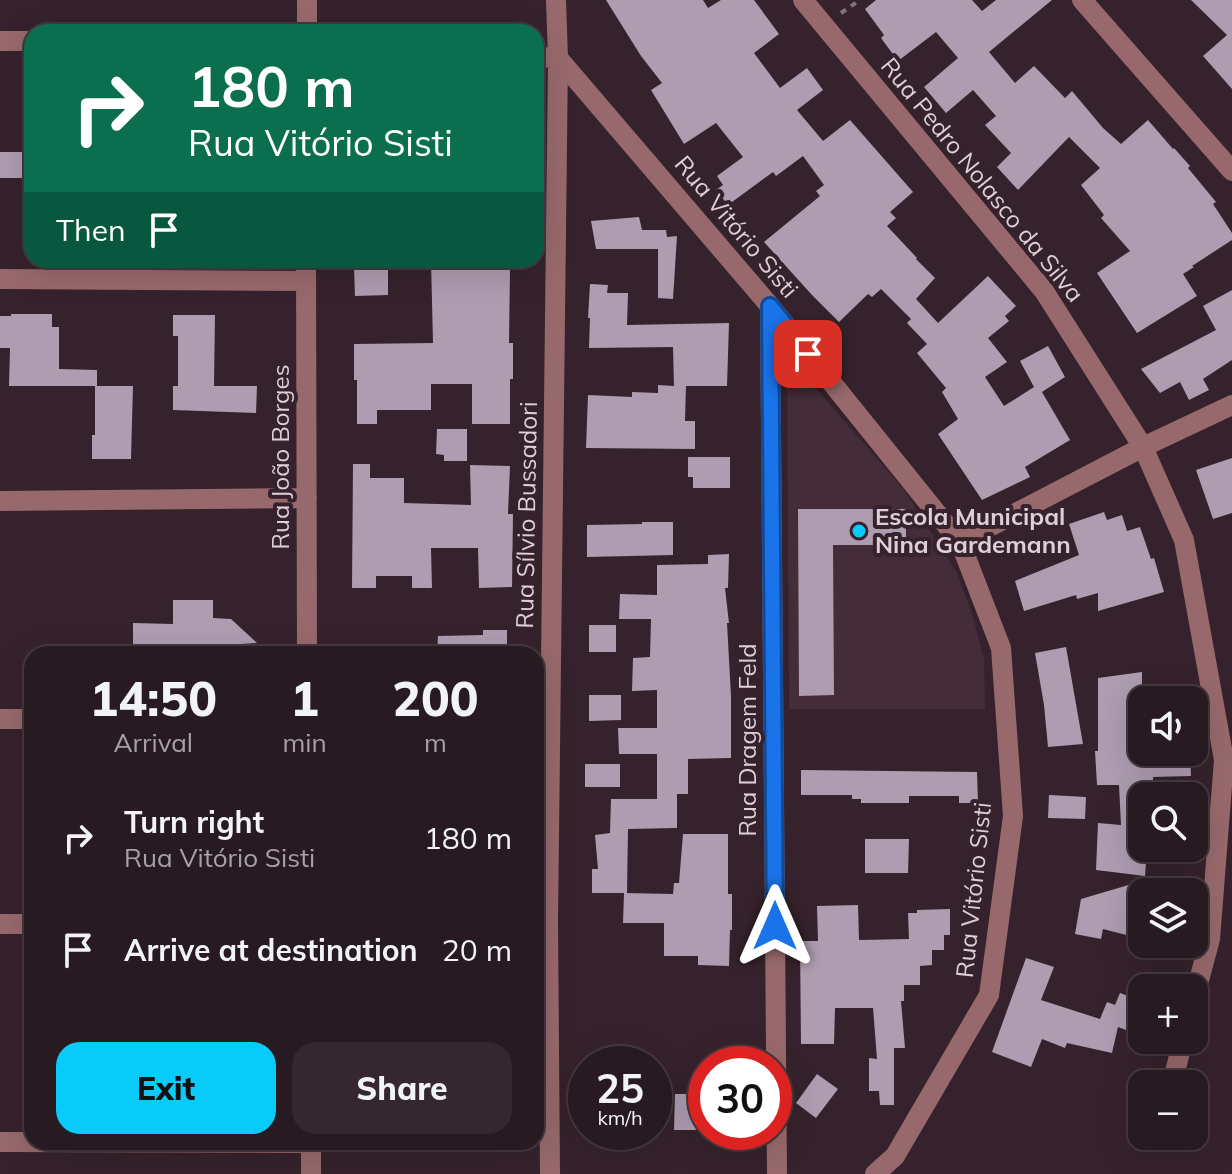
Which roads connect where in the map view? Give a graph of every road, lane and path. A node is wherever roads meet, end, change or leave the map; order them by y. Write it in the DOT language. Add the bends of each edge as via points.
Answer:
graph roads {
  1 [pos="307,0"];
  2 [pos="556,0"];
  3 [pos="803,0"];
  4 [pos="1082,0"];
  5 [pos="307,24"];
  6 [pos="0,41"];
  7 [pos="24,41"];
  8 [pos="544,57"];
  9 [pos="558,58"];
  10 [pos="1232,171"];
  11 [pos="306,268"];
  12 [pos="0,279"];
  13 [pos="306,281"];
  14 [pos="770,306"];
  15 [pos="1232,405"];
  16 [pos="1143,447"];
  17 [pos="307,498"];
  18 [pos="0,501"];
  19 [pos="960,542"];
  20 [pos="307,646"];
  21 [pos="0,719"];
  22 [pos="24,719"];
  23 [pos="544,814"];
  24 [pos="0,924"];
  25 [pos="24,924"];
  26 [pos="1201,974"];
  27 [pos="544,985"];
  28 [pos="0,1142"];
  29 [pos="24,1142"];
  30 [pos="311,1150"];
  31 [pos="311,1174"];
  32 [pos="550,1174"];
  33 [pos="777,1174"];
  34 [pos="875,1174"];
  1 -- 5 [label="street"];
  2 -- 9 [label="street, Rua Sílvio Bussadori"];
  3 -- 16 [label="street, Rua Pedro Nolasco da Silva" via="1044,291"];
  4 -- 10 [label="street"];
  6 -- 7 [label="street"];
  8 -- 9 [label="street"];
  9 -- 14 [label="street, Rua Vitório Sisti"];
  9 -- 23 [label="street, Rua Sílvio Bussadori"];
  11 -- 13 [label="street, Rua João Borges"];
  12 -- 13 [label="street"];
  13 -- 17 [label="street, Rua João Borges"];
  14 -- 19 [label="street, Rua Vitório Sisti"];
  14 -- 33 [label="street, Rua Dragem Feld"];
  15 -- 16 [label="street"];
  16 -- 19 [label="street"];
  16 -- 26 [label="street, Rua Pedro Nolasco da Silva" via="1184,540 1224,760 1210,939"];
  17 -- 18 [label="street"];
  17 -- 20 [label="street, Rua João Borges"];
  19 -- 34 [label="street, Rua Vitório Sisti" via="1001,648 1013,816 989,995 895,1156"];
  21 -- 22 [label="street"];
  24 -- 25 [label="street"];
  27 -- 32 [label="street, Rua Sílvio Bussadori"];
  28 -- 29 [label="street"];
  30 -- 31 [label="street"];
}
